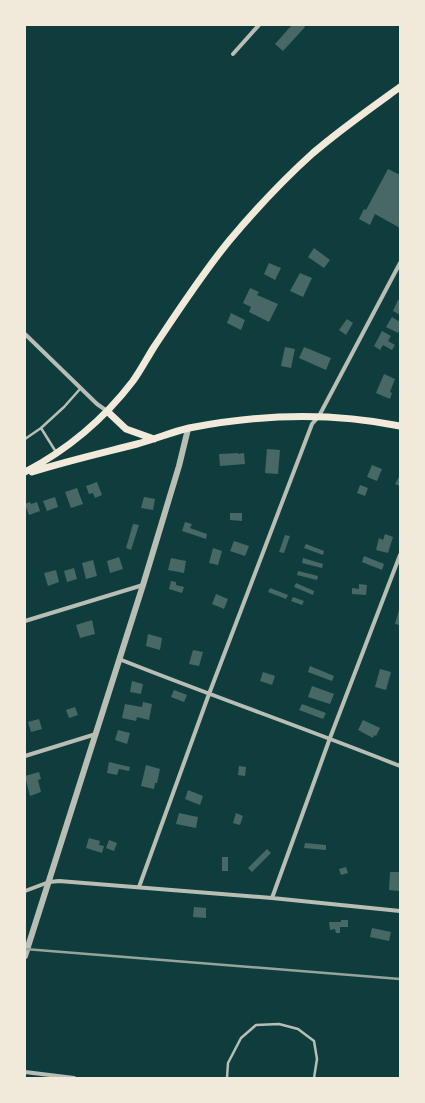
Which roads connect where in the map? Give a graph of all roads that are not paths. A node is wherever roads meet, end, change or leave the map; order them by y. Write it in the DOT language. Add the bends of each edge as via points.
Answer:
graph roads {
  1 [pos="259,25"];
  2 [pos="233,54"];
  3 [pos="400,87"];
  4 [pos="400,264"];
  5 [pos="25,334"];
  6 [pos="80,389"];
  7 [pos="107,411"];
  8 [pos="319,416"];
  9 [pos="400,426"];
  10 [pos="41,428"];
  11 [pos="188,429"];
  12 [pos="25,439"];
  13 [pos="154,439"];
  14 [pos="57,453"];
  15 [pos="25,473"];
  16 [pos="400,554"];
  17 [pos="142,585"];
  18 [pos="25,621"];
  19 [pos="119,659"];
  20 [pos="209,694"];
  21 [pos="96,734"];
  22 [pos="330,738"];
  23 [pos="25,756"];
  24 [pos="400,766"];
  25 [pos="49,882"];
  26 [pos="139,887"];
  27 [pos="25,891"];
  28 [pos="272,898"];
  29 [pos="400,911"];
  30 [pos="25,956"];
  31 [pos="25,1072"];
  32 [pos="74,1078"];
  33 [pos="228,1078"];
  34 [pos="314,1078"];
  1 -- 2 [label="street"];
  3 -- 7 [label="main road" via="314,153 257,209 224,247 133,380"];
  4 -- 8 [label="street"];
  5 -- 6 [label="street"];
  6 -- 7 [label="street"];
  6 -- 10 [label="lane"];
  7 -- 13 [label="main road" via="126,429"];
  7 -- 14 [label="main road"];
  8 -- 9 [label="main road"];
  8 -- 11 [label="main road" via="257,418"];
  8 -- 20 [label="street" via="312,424"];
  10 -- 12 [label="lane"];
  10 -- 14 [label="lane"];
  11 -- 13 [label="main road"];
  11 -- 17 [label="street"];
  13 -- 15 [label="main road"];
  14 -- 15 [label="main road"];
  16 -- 22 [label="street"];
  17 -- 18 [label="street"];
  17 -- 19 [label="street"];
  19 -- 20 [label="street"];
  19 -- 21 [label="street"];
  20 -- 22 [label="street"];
  20 -- 26 [label="street"];
  21 -- 23 [label="street"];
  21 -- 25 [label="street"];
  22 -- 24 [label="street"];
  22 -- 28 [label="street"];
  25 -- 26 [label="street"];
  25 -- 27 [label="street"];
  25 -- 30 [label="street"];
  26 -- 28 [label="street"];
  28 -- 29 [label="street"];
  31 -- 32 [label="street"];
  33 -- 34 [label="lane" via="228,1063 241,1038 256,1026 279,1024 298,1028 314,1041 317,1059"];
}
